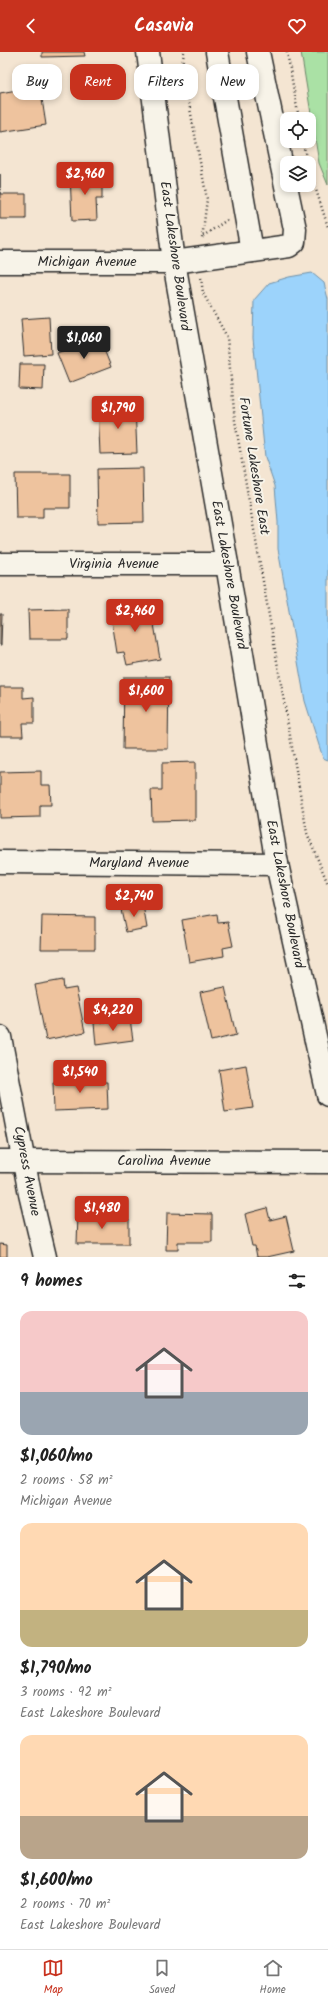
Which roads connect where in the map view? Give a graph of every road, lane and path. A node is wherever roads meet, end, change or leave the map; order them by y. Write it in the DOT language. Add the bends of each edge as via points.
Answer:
graph roads {
  1 [pos="148,52"];
  2 [pos="184,52"];
  3 [pos="217,52"];
  4 [pos="258,52"];
  5 [pos="287,52"];
  6 [pos="298,112"];
  7 [pos="316,190"];
  8 [pos="233,217"];
  9 [pos="328,227"];
  10 [pos="203,236"];
  11 [pos="252,251"];
  12 [pos="201,258"];
  13 [pos="0,262"];
  14 [pos="174,262"];
  15 [pos="0,564"];
  16 [pos="228,564"];
  17 [pos="0,862"];
  18 [pos="277,864"];
  19 [pos="328,884"];
  20 [pos="0,1038"];
  21 [pos="328,1095"];
  22 [pos="0,1161"];
  23 [pos="25,1161"];
  24 [pos="328,1162"];
  25 [pos="45,1257"];
  1 -- 14 [label="street, East Lakeshore Boulevard"];
  2 -- 10 [label="path, Fortune Lakeshore East" via="182,66 207,199"];
  3 -- 11 [label="street"];
  4 -- 11 [label="street, Michigan Avenue" via="296,236 289,246"];
  5 -- 6 [label="path"];
  7 -- 9 [label="path"];
  8 -- 10 [label="path"];
  10 -- 12 [label="path, Fortune Lakeshore East"];
  11 -- 12 [label="street, Michigan Avenue"];
  12 -- 14 [label="street, Michigan Avenue"];
  12 -- 19 [label="path, Fortune Lakeshore East" via="203,294 227,337 235,421 307,833"];
  13 -- 14 [label="street, Michigan Avenue"];
  14 -- 16 [label="street, East Lakeshore Boulevard"];
  15 -- 16 [label="street, Virginia Avenue"];
  16 -- 18 [label="street, East Lakeshore Boulevard"];
  17 -- 18 [label="street, Maryland Avenue"];
  18 -- 21 [label="street, East Lakeshore Boulevard"];
  20 -- 23 [label="street, Cypress Avenue"];
  22 -- 23 [label="street, Carolina Avenue"];
  23 -- 24 [label="street, Carolina Avenue"];
  23 -- 25 [label="street, Cypress Avenue"];
}
